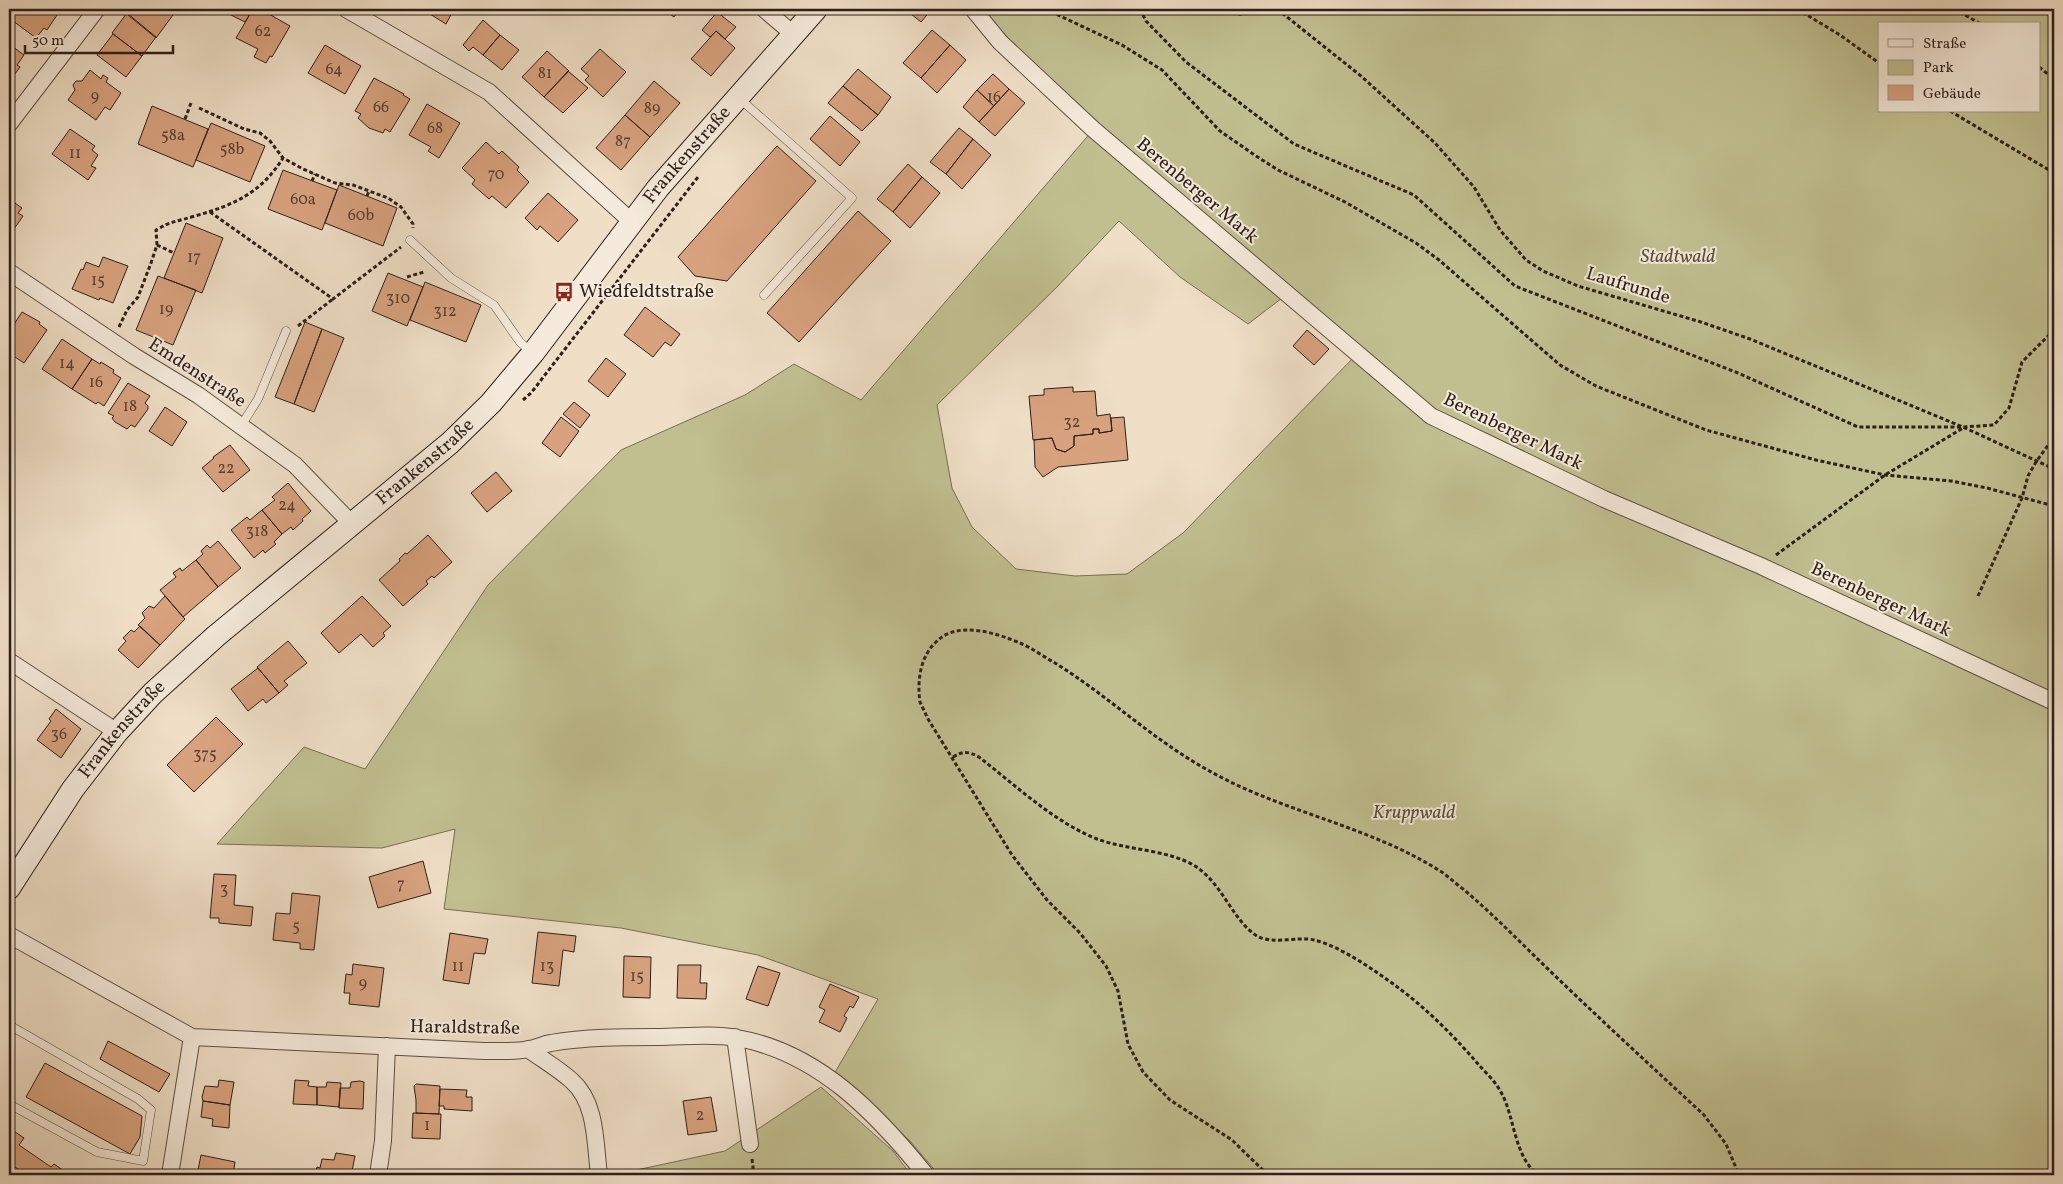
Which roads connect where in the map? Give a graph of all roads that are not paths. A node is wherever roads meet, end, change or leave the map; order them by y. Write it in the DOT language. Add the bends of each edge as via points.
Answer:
graph roads {
  1 [pos="97,9"];
  2 [pos="346,9"];
  3 [pos="764,9"];
  4 [pos="816,9"];
  5 [pos="973,9"];
  6 [pos="792,33"];
  7 [pos="738,97"];
  8 [pos="9,124"];
  9 [pos="632,222"];
  10 [pos="410,240"];
  11 [pos="9,272"];
  12 [pos="764,295"];
  13 [pos="286,331"];
  14 [pos="533,353"];
  15 [pos="241,426"];
  16 [pos="351,523"];
  17 [pos="9,661"];
  18 [pos="2054,702"];
  19 [pos="117,732"];
  20 [pos="9,888"];
  21 [pos="9,935"];
  22 [pos="9,1024"];
  23 [pos="192,1037"];
  24 [pos="735,1038"];
  25 [pos="387,1046"];
  26 [pos="528,1049"];
  27 [pos="9,1104"];
  28 [pos="750,1144"];
  29 [pos="170,1175"];
  30 [pos="378,1175"];
  31 [pos="599,1175"];
  32 [pos="926,1175"];
  1 -- 8 [label="street"];
  2 -- 9 [label="street" via="489,92"];
  3 -- 6 [label="street"];
  4 -- 6 [label="main road, Frankenstraße"];
  5 -- 18 [label="street, Berenberger Mark" via="1000,42 1093,129 1432,416 1604,498 1761,566"];
  6 -- 7 [label="main road, Frankenstraße"];
  7 -- 9 [label="main road, Frankenstraße"];
  7 -- 12 [label="lane" via="852,198"];
  9 -- 14 [label="main road, Frankenstraße"];
  10 -- 14 [label="lane" via="451,278 494,305 520,342"];
  11 -- 15 [label="street, Emdenstraße"];
  13 -- 15 [label="lane" via="258,399"];
  14 -- 16 [label="main road, Frankenstraße" via="492,403 450,443"];
  15 -- 16 [label="street, Emdenstraße" via="295,465"];
  16 -- 19 [label="main road, Frankenstraße" via="184,664"];
  17 -- 19 [label="street"];
  19 -- 20 [label="main road, Frankenstraße" via="73,789"];
  21 -- 23 [label="street, Haraldstraße"];
  22 -- 27 [label="lane" via="138,1099 151,1110 143,1161 97,1152"];
  23 -- 25 [label="street, Haraldstraße"];
  23 -- 29 [label="street"];
  24 -- 26 [label="street, Haraldstraße" via="608,1039 551,1043"];
  24 -- 28 [label="street"];
  24 -- 32 [label="street, Haraldstraße" via="757,1042 788,1054 828,1076 866,1108"];
  25 -- 26 [label="street, Haraldstraße" via="484,1051"];
  25 -- 30 [label="street" via="383,1141"];
  26 -- 31 [label="street" via="573,1082 583,1094 590,1108"];
}
